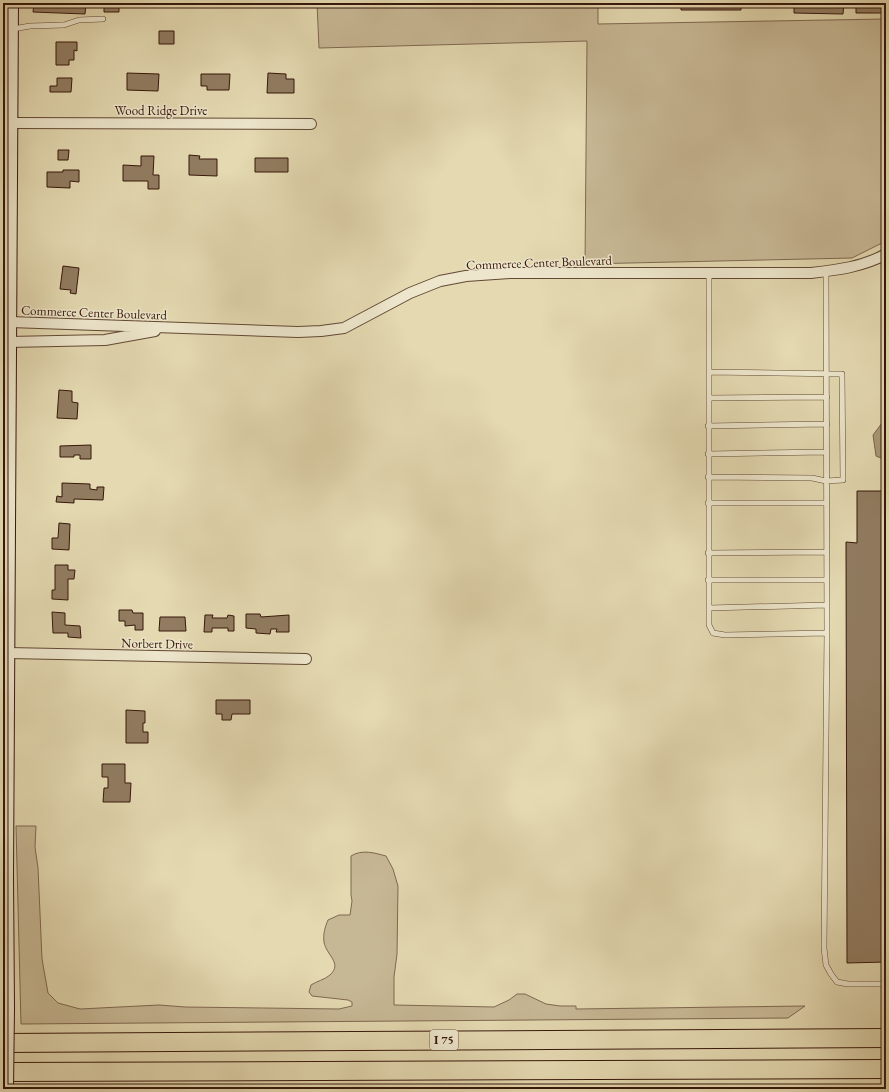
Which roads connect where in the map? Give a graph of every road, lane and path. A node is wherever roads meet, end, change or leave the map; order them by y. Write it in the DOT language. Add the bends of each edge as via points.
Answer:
graph roads {
  1 [pos="12,3"];
  2 [pos="103,19"];
  3 [pos="12,29"];
  4 [pos="12,122"];
  5 [pos="311,124"];
  6 [pos="886,254"];
  7 [pos="826,271"];
  8 [pos="709,273"];
  9 [pos="10,322"];
  10 [pos="177,328"];
  11 [pos="9,342"];
  12 [pos="709,372"];
  13 [pos="826,374"];
  14 [pos="827,397"];
  15 [pos="709,398"];
  16 [pos="826,424"];
  17 [pos="708,426"];
  18 [pos="826,452"];
  19 [pos="708,454"];
  20 [pos="708,477"];
  21 [pos="826,481"];
  22 [pos="708,503"];
  23 [pos="826,503"];
  24 [pos="826,552"];
  25 [pos="708,553"];
  26 [pos="708,580"];
  27 [pos="827,580"];
  28 [pos="827,606"];
  29 [pos="708,608"];
  30 [pos="827,633"];
  31 [pos="8,653"];
  32 [pos="306,659"];
  33 [pos="886,984"];
  34 [pos="886,1038"];
  35 [pos="3,1042"];
  36 [pos="886,1069"];
  37 [pos="3,1072"];
  38 [pos="6,1089"];
  1 -- 3 [label="street"];
  2 -- 3 [label="lane"];
  3 -- 4 [label="street"];
  4 -- 5 [label="street, Wood Ridge Drive"];
  4 -- 9 [label="street"];
  6 -- 7 [label="street, Commerce Center Boulevard" via="875,260"];
  7 -- 8 [label="street, Commerce Center Boulevard"];
  7 -- 13 [label="lane"];
  8 -- 10 [label="street, Commerce Center Boulevard" via="510,273 466,276 440,281 410,293 344,328 298,332"];
  8 -- 12 [label="lane"];
  9 -- 10 [label="street, Commerce Center Boulevard"];
  9 -- 11 [label="street"];
  10 -- 11 [label="street, Commerce Center Boulevard" via="106,340"];
  11 -- 31 [label="street"];
  12 -- 13 [label="lane"];
  12 -- 15 [label="lane"];
  13 -- 14 [label="lane"];
  13 -- 21 [label="lane" via="842,374 843,473 843,480"];
  14 -- 15 [label="lane"];
  14 -- 16 [label="lane"];
  15 -- 17 [label="lane"];
  16 -- 17 [label="lane"];
  16 -- 18 [label="lane"];
  17 -- 19 [label="lane"];
  18 -- 19 [label="lane"];
  18 -- 21 [label="lane"];
  19 -- 20 [label="lane"];
  20 -- 21 [label="lane" via="812,478"];
  20 -- 22 [label="lane"];
  21 -- 23 [label="lane"];
  22 -- 23 [label="lane"];
  22 -- 25 [label="lane"];
  23 -- 24 [label="lane"];
  24 -- 25 [label="lane"];
  24 -- 27 [label="lane"];
  25 -- 26 [label="lane"];
  26 -- 27 [label="lane"];
  26 -- 29 [label="lane"];
  27 -- 28 [label="lane"];
  28 -- 29 [label="lane"];
  28 -- 30 [label="lane"];
  29 -- 30 [label="lane" via="709,625 713,633"];
  30 -- 33 [label="lane" via="824,940 826,965 837,982"];
  31 -- 32 [label="street, Norbert Drive"];
  31 -- 38 [label="street, bridge"];
  34 -- 35 [label="highway, I 75"];
  36 -- 37 [label="highway"];
}
